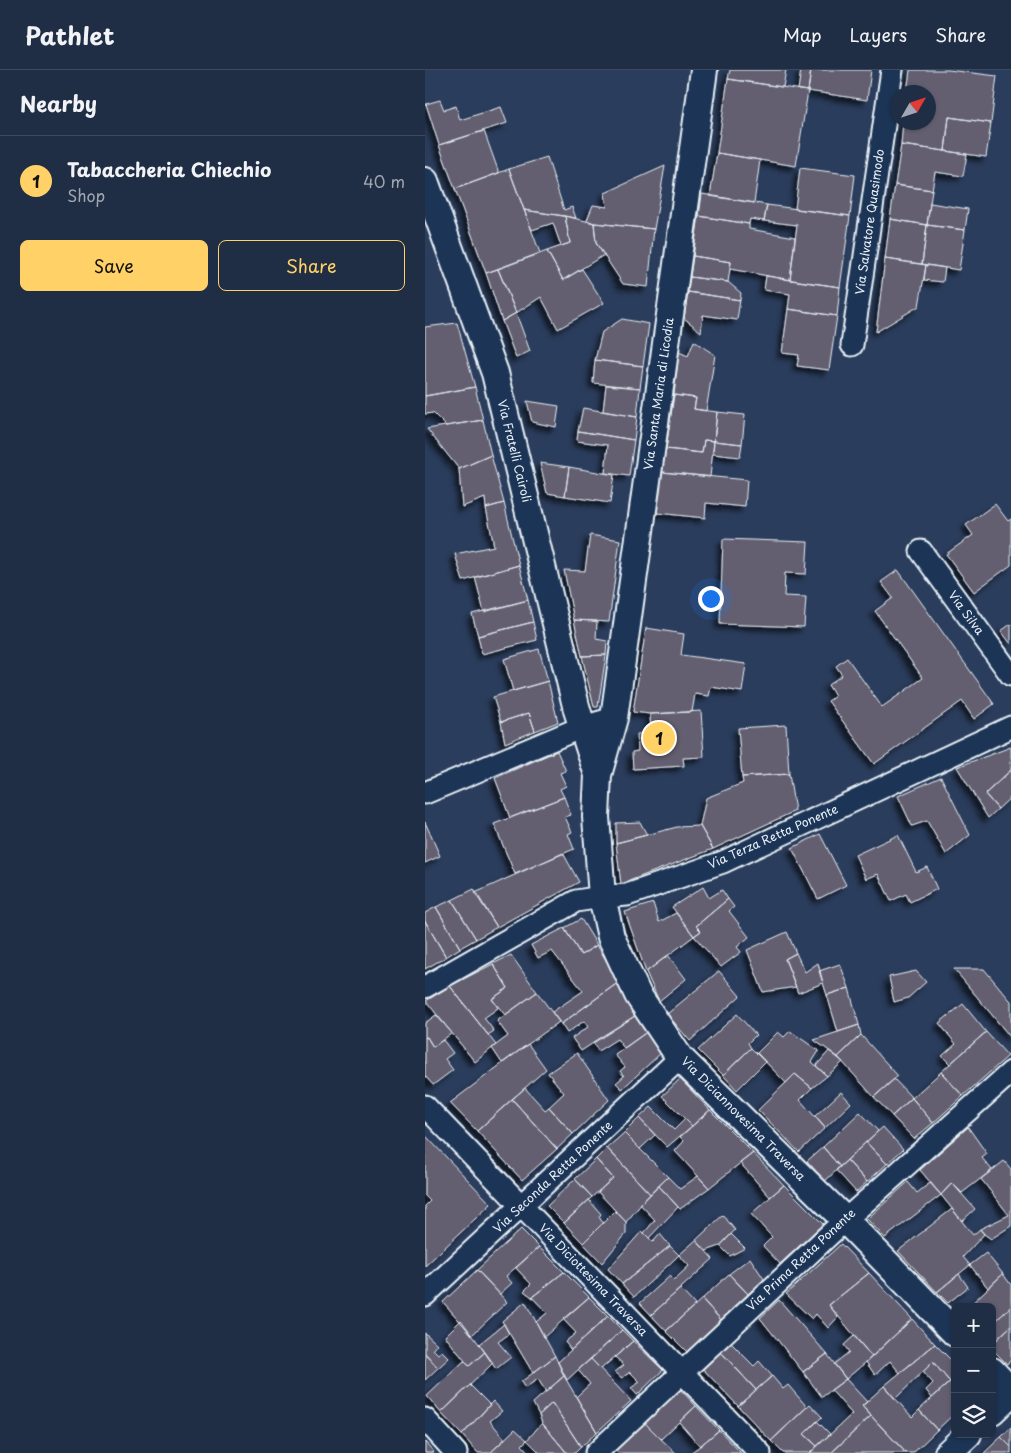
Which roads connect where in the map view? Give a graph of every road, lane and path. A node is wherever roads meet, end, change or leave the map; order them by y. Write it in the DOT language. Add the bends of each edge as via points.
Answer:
graph roads {
  1 [pos="704,70"];
  2 [pos="893,70"];
  3 [pos="425,181"];
  4 [pos="852,345"];
  5 [pos="921,551"];
  6 [pos="1011,675"];
  7 [pos="614,718"];
  8 [pos="582,727"];
  9 [pos="1011,727"];
  10 [pos="599,775"];
  11 [pos="425,793"];
  12 [pos="602,897"];
  13 [pos="425,987"];
  14 [pos="680,1058"];
  15 [pos="1011,1072"];
  16 [pos="425,1106"];
  17 [pos="521,1206"];
  18 [pos="845,1220"];
  19 [pos="425,1295"];
  20 [pos="951,1329"];
  21 [pos="682,1372"];
  22 [pos="996,1375"];
  23 [pos="1011,1392"];
  24 [pos="996,1407"];
  25 [pos="425,1419"];
  26 [pos="964,1438"];
  27 [pos="456,1453"];
  28 [pos="595,1453"];
  29 [pos="760,1453"];
  30 [pos="948,1453"];
  1 -- 7 [label="street, Via Santa Maria di Licodia"];
  2 -- 4 [label="street, Via Salvatore Quasimodo"];
  3 -- 8 [label="street, Via Fratelli Cairoli" via="495,373"];
  5 -- 6 [label="street, Via Silva"];
  7 -- 8 [label="street"];
  7 -- 10 [label="street, Via Santa Maria di Licodia"];
  8 -- 10 [label="street, Via Fratelli Cairoli"];
  8 -- 11 [label="street"];
  9 -- 12 [label="street, Via Terza Retta Ponente" via="723,862 627,895"];
  10 -- 12 [label="street, Via Diciannovesima Traversa" via="596,817"];
  12 -- 13 [label="street, Via Terza Retta Ponente" via="576,901"];
  12 -- 14 [label="street, Via Diciannovesima Traversa" via="611,936 638,995"];
  14 -- 17 [label="street, Via Seconda Retta Ponente"];
  14 -- 18 [label="street, Via Diciannovesima Traversa"];
  15 -- 18 [label="street, Via Prima Retta Ponente"];
  16 -- 17 [label="street, Via Diciottesima Traversa"];
  17 -- 19 [label="street, Via Seconda Retta Ponente"];
  17 -- 21 [label="street, Via Diciottesima Traversa"];
  18 -- 20 [label="street, Via Diciannovesima Traversa"];
  18 -- 21 [label="street, Via Prima Retta Ponente"];
  21 -- 28 [label="street, Via Prima Retta Ponente"];
  21 -- 29 [label="street, Via Diciottesima Traversa"];
  22 -- 23 [label="street"];
  23 -- 24 [label="street"];
  25 -- 27 [label="street"];
  26 -- 30 [label="street"];
}
